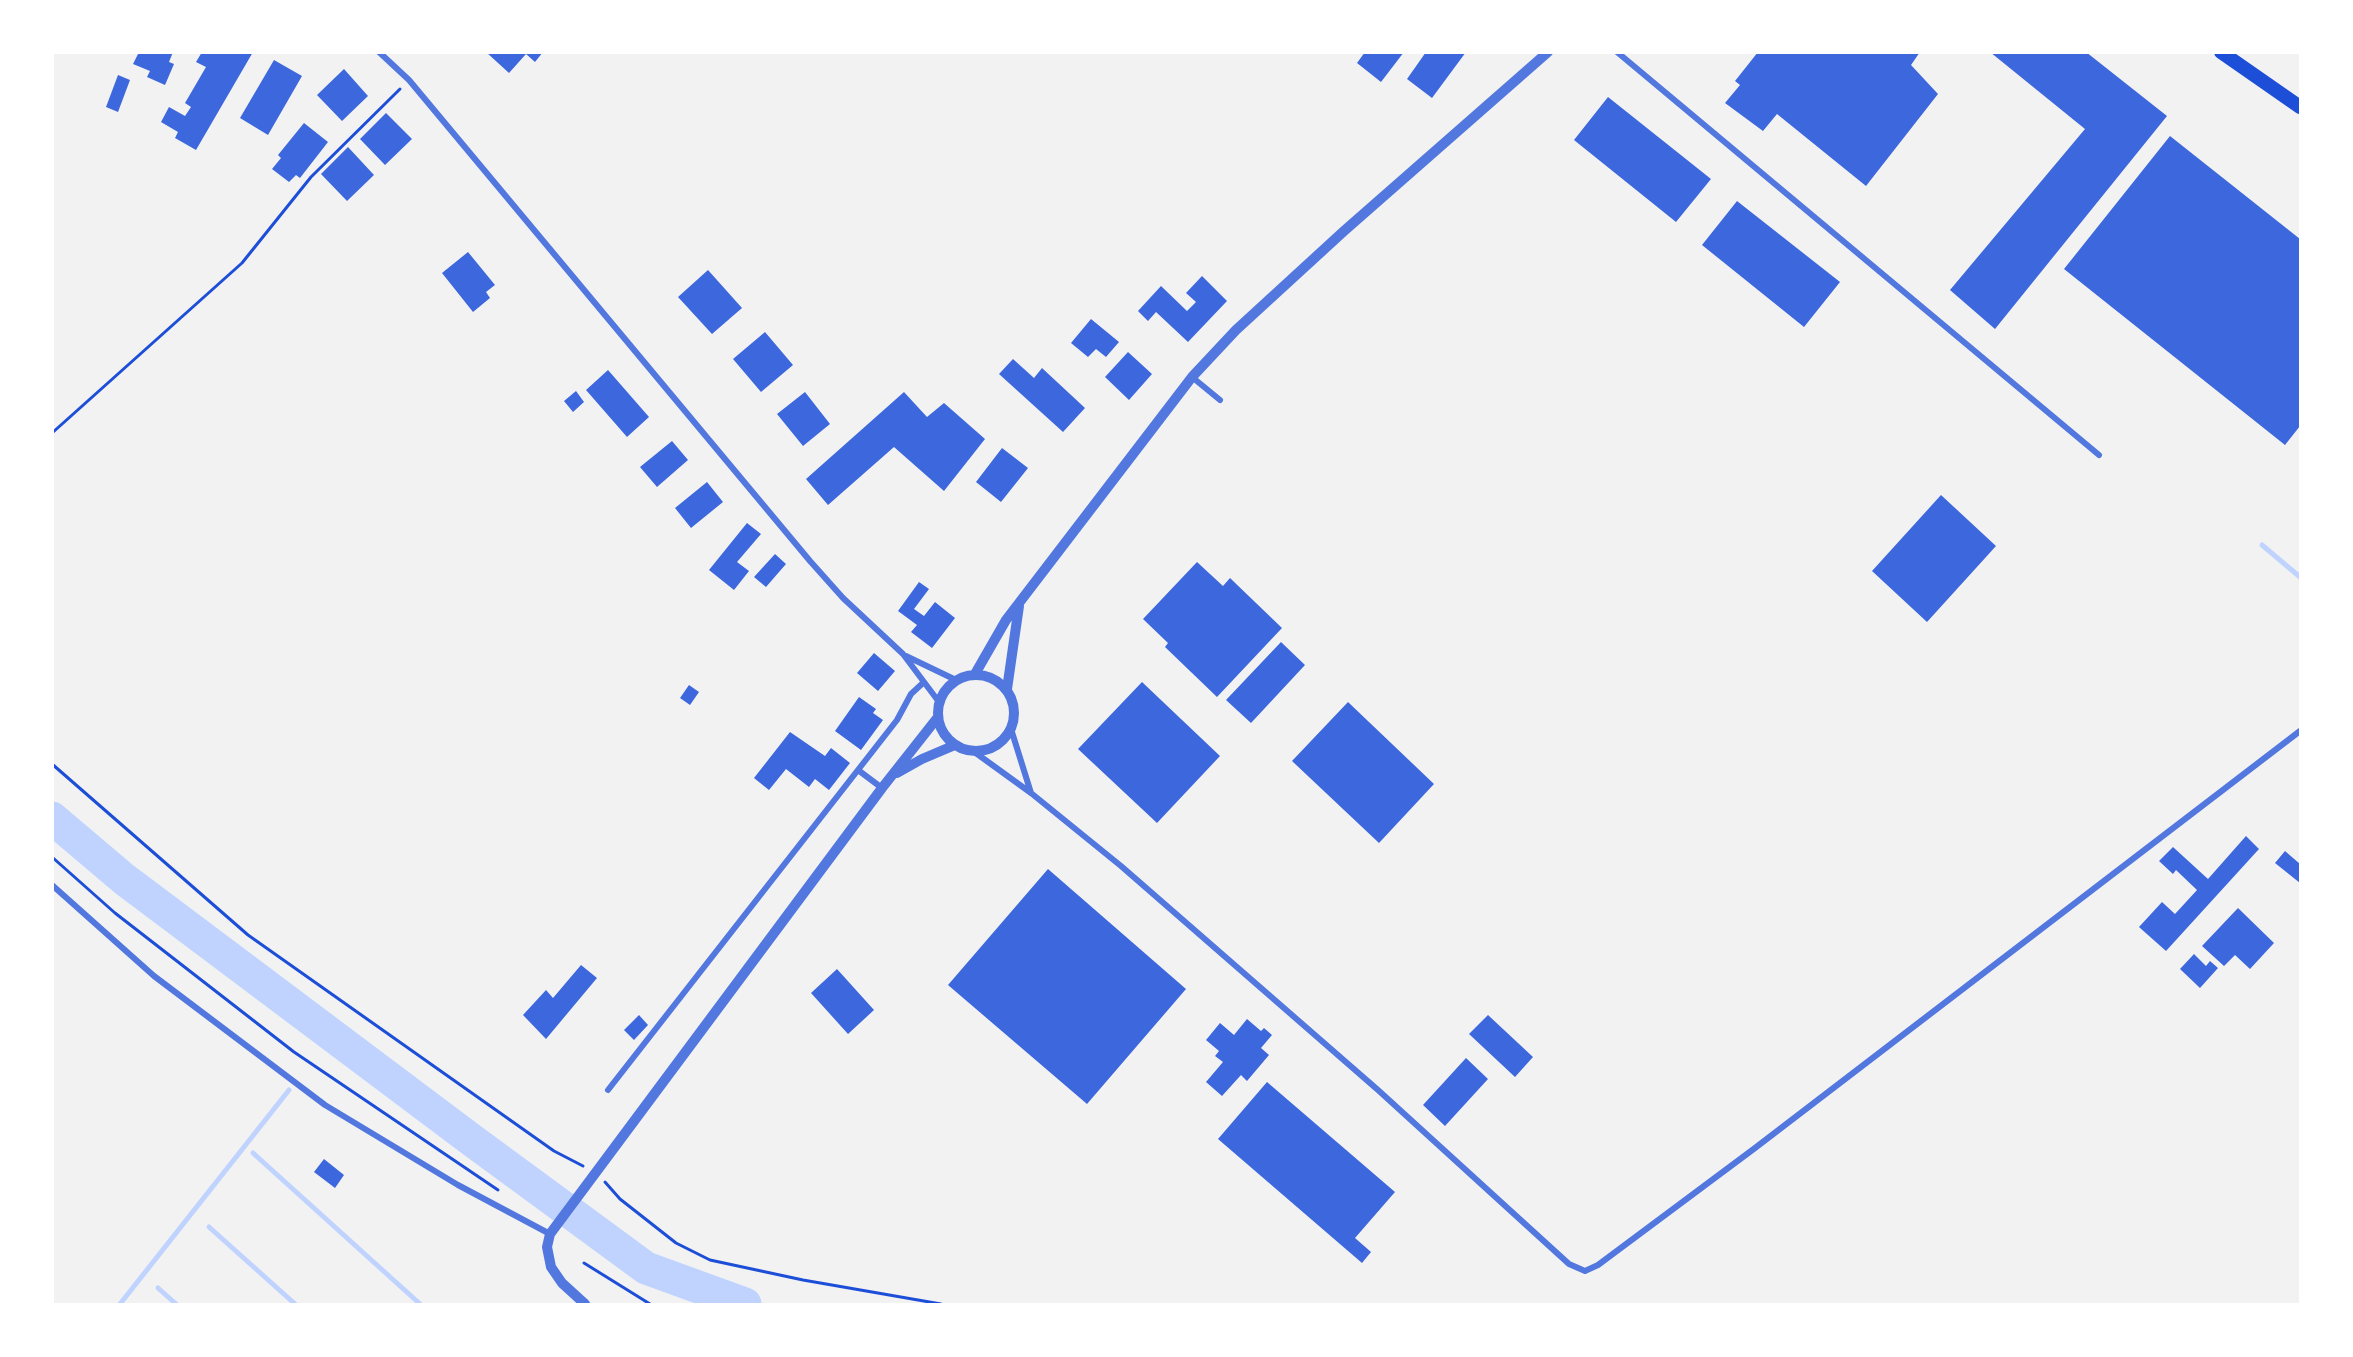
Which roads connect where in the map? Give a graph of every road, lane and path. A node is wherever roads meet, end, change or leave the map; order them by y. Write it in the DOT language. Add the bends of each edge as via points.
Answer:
graph roads {
  1 [pos="379,52"];
  2 [pos="1548,52"];
  3 [pos="1617,52"];
  4 [pos="2220,52"];
  5 [pos="409,80"];
  6 [pos="2301,107"];
  7 [pos="1192,377"];
  8 [pos="1220,400"];
  9 [pos="52,433"];
  10 [pos="2099,454"];
  11 [pos="1019,603"];
  12 [pos="903,654"];
  13 [pos="975,674"];
  14 [pos="956,680"];
  15 [pos="924,682"];
  16 [pos="1007,689"];
  17 [pos="939,702"];
  18 [pos="938,717"];
  19 [pos="1011,729"];
  20 [pos="2301,731"];
  21 [pos="955,745"];
  22 [pos="973,751"];
  23 [pos="52,764"];
  24 [pos="858,770"];
  25 [pos="889,778"];
  26 [pos="882,788"];
  27 [pos="1031,793"];
  28 [pos="52,857"];
  29 [pos="52,885"];
  30 [pos="608,1090"];
  31 [pos="592,1175"];
  32 [pos="504,1195"];
  33 [pos="550,1234"];
  34 [pos="584,1263"];
  35 [pos="585,1305"];
  36 [pos="650,1305"];
  37 [pos="941,1305"];
  1 -- 5 [label="street"];
  2 -- 7 [label="street" via="1344,231 1236,330"];
  3 -- 10 [label="street"];
  4 -- 6 [label="main road"];
  5 -- 9 [label="path" via="311,177 242,263"];
  5 -- 12 [label="street" via="810,561"];
  7 -- 8 [label="street"];
  7 -- 11 [label="street"];
  11 -- 13 [label="street"];
  11 -- 16 [label="street"];
  12 -- 14 [label="street"];
  12 -- 15 [label="street"];
  13 -- 14 [label="street"];
  13 -- 16 [label="street" via="995,679"];
  14 -- 17 [label="street"];
  15 -- 17 [label="street"];
  15 -- 24 [label="street" via="911,694 897,720"];
  16 -- 19 [label="street" via="1014,711"];
  17 -- 18 [label="street"];
  18 -- 21 [label="street" via="944,734"];
  18 -- 25 [label="street"];
  19 -- 22 [label="street" via="999,744"];
  19 -- 27 [label="street"];
  20 -- 27 [label="street" via="1755,1148 1598,1265 1585,1270 1569,1264 1378,1090"];
  21 -- 22 [label="street"];
  21 -- 25 [label="street"];
  22 -- 27 [label="street"];
  23 -- 31 [label="path" via="248,935"];
  24 -- 26 [label="street"];
  24 -- 30 [label="street"];
  25 -- 26 [label="street"];
  26 -- 31 [label="street"];
  28 -- 32 [label="path" via="115,913 294,1052"];
  29 -- 33 [label="street" via="154,976 326,1105 458,1185"];
  31 -- 33 [label="street"];
  31 -- 37 [label="path" via="676,1243 710,1260"];
  33 -- 35 [label="street" via="546,1247 551,1267"];
  34 -- 36 [label="path"];
}
